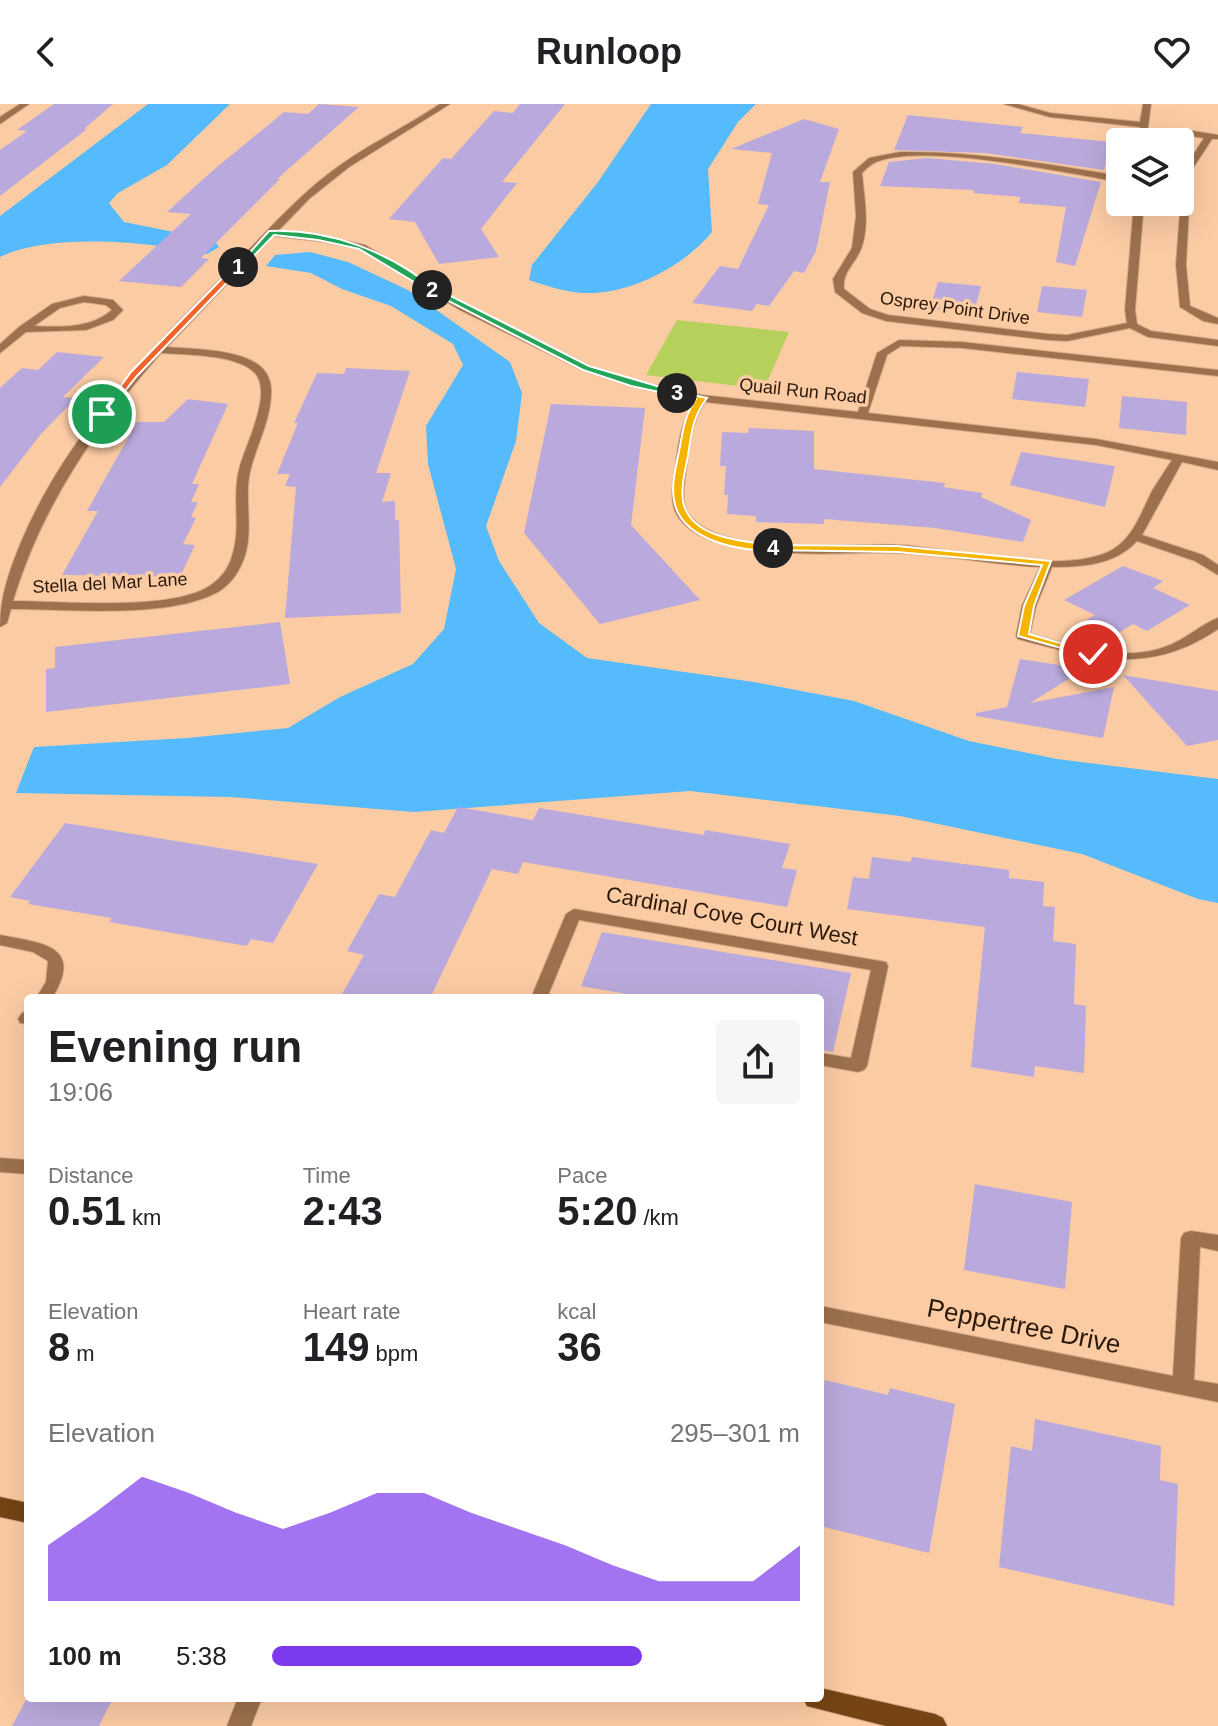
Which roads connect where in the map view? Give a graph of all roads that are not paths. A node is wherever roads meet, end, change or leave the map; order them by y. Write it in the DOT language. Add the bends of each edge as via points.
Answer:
graph roads {
  1 [pos="25,104"];
  2 [pos="446,104"];
  3 [pos="1008,104"];
  4 [pos="1147,104"];
  5 [pos="0,121"];
  6 [pos="1143,125"];
  7 [pos="1143,128"];
  8 [pos="1194,134"];
  9 [pos="1214,137"];
  10 [pos="1106,177"];
  11 [pos="1138,216"];
  12 [pos="272,233"];
  13 [pos="1218,321"];
  14 [pos="1132,325"];
  15 [pos="23,329"];
  16 [pos="1218,343"];
  17 [pos="157,349"];
  18 [pos="0,350"];
  19 [pos="1218,373"];
  20 [pos="702,398"];
  21 [pos="862,416"];
  22 [pos="1180,457"];
  23 [pos="1218,466"];
  24 [pos="1137,537"];
  25 [pos="1048,563"];
  26 [pos="1218,571"];
  27 [pos="2,605"];
  28 [pos="1218,622"];
  29 [pos="0,623"];
  30 [pos="0,940"];
  31 [pos="46,994"];
  32 [pos="541,994"];
  33 [pos="824,1060"];
  34 [pos="0,1165"];
  35 [pos="24,1167"];
  36 [pos="1218,1243"];
  37 [pos="824,1315"];
  38 [pos="1183,1386"];
  39 [pos="1218,1393"];
  40 [pos="0,1507"];
  41 [pos="24,1512"];
  42 [pos="824,1700"];
  43 [pos="248,1702"];
  44 [pos="239,1726"];
  45 [pos="931,1726"];
  1 -- 5 [label="street"];
  2 -- 12 [label="street" via="330,176"];
  3 -- 6 [label="street" via="1050,115"];
  4 -- 6 [label="street"];
  6 -- 7 [label="street"];
  8 -- 9 [label="street"];
  9 -- 13 [label="street" via="1187,171 1181,265 1185,307"];
  10 -- 14 [label="street, Osprey Point Drive" via="944,154 878,157 857,172 857,248 838,279 839,290 886,318 1067,338"];
  11 -- 14 [label="street"];
  12 -- 17 [label="street"];
  12 -- 20 [label="street, Quail Run Road" via="362,247 448,300 586,368"];
  14 -- 16 [label="street, Osprey Point Drive" via="1148,334"];
  15 -- 15 [label="street" via="85,327 109,321 118,310 109,302 84,299 56,306"];
  15 -- 18 [label="street"];
  17 -- 27 [label="street" via="69,463"];
  17 -- 27 [label="street, Stella del Mar Lane" via="233,358 264,379 264,409 244,472 242,541 230,574 214,589 174,601"];
  19 -- 21 [label="street" via="899,343 882,353"];
  20 -- 21 [label="street, Quail Run Road"];
  20 -- 25 [label="street" via="690,414 678,487 686,518 701,531 730,543 761,547 897,549"];
  21 -- 22 [label="street, Quail Run Road" via="1096,442"];
  22 -- 23 [label="street, Quail Run Road"];
  22 -- 24 [label="street"];
  24 -- 25 [label="street" via="1110,556"];
  24 -- 26 [label="street" via="1199,558"];
  25 -- 28 [label="street" via="1029,606 1023,636 1093,654 1134,658 1164,652"];
  27 -- 29 [label="street"];
  30 -- 31 [label="street" via="38,948 56,959 54,982"];
  32 -- 33 [label="street, Cardinal Cove Court West" via="574,914 880,966 858,1066"];
  34 -- 35 [label="street"];
  36 -- 38 [label="street" via="1191,1238"];
  37 -- 38 [label="street, Peppertree Drive"];
  38 -- 39 [label="street, Peppertree Drive"];
  40 -- 41 [label="street"];
  42 -- 45 [label="street"];
  43 -- 44 [label="street"];
}
